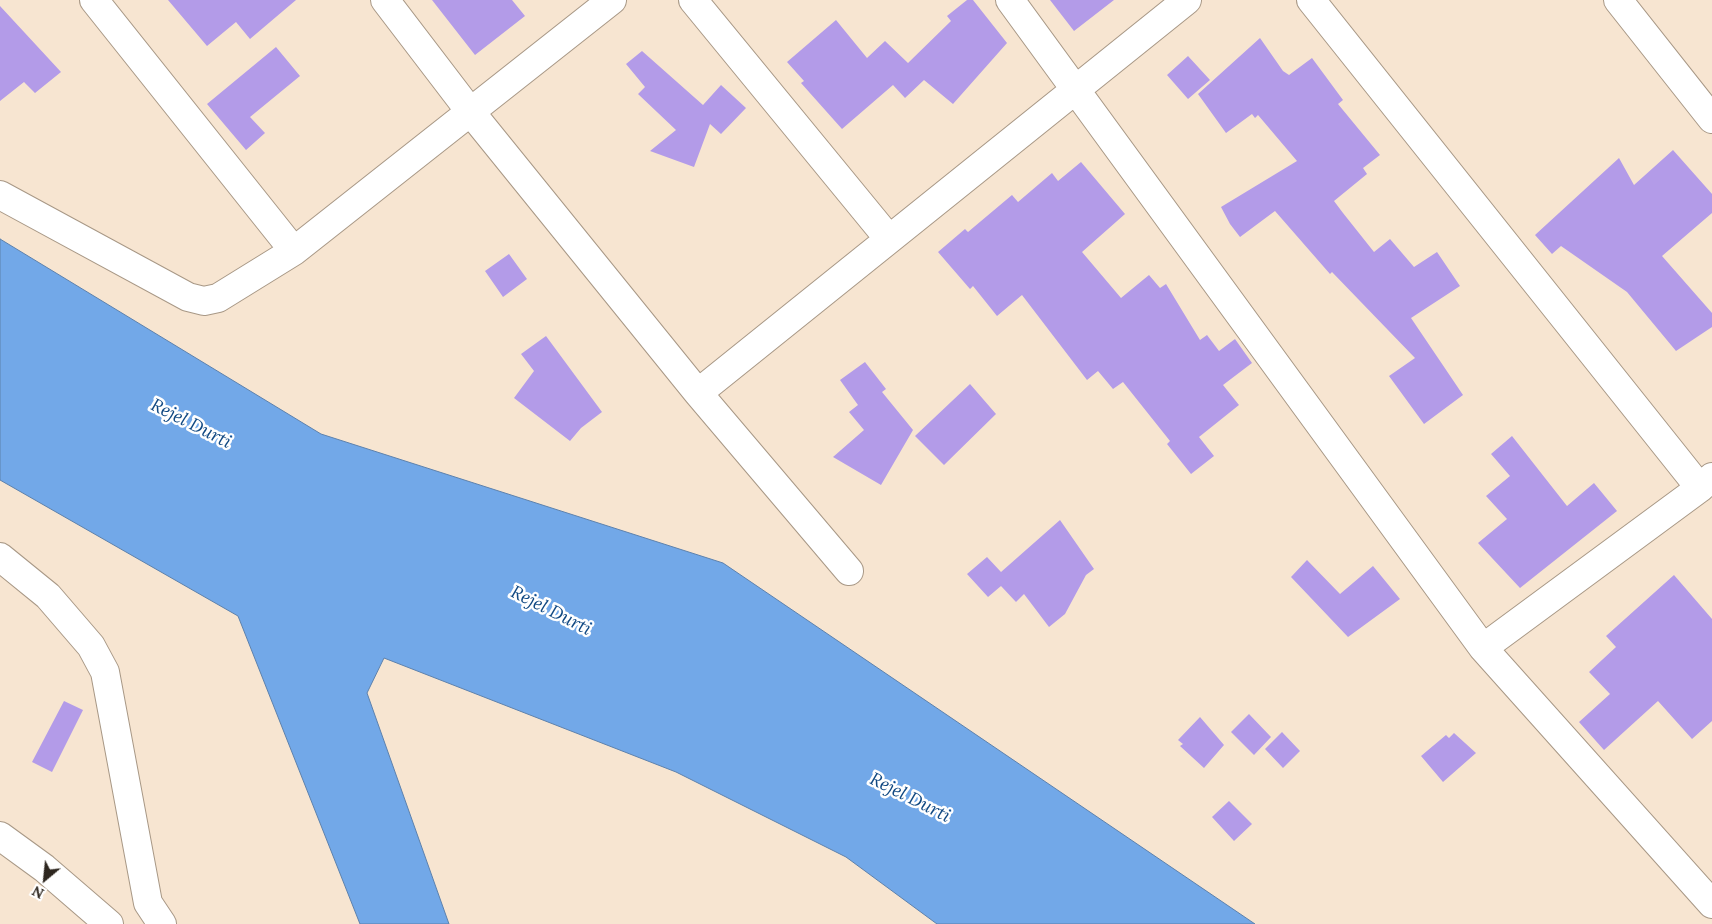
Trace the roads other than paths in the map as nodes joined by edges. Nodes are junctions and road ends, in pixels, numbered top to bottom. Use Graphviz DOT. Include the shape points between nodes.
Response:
graph roads {
  1 [pos="94,0"];
  2 [pos="385,0"];
  3 [pos="612,0"];
  4 [pos="693,0"];
  5 [pos="1010,0"];
  6 [pos="1187,0"];
  7 [pos="1312,0"];
  8 [pos="1618,0"];
  9 [pos="1077,88"];
  10 [pos="469,110"];
  11 [pos="1712,119"];
  12 [pos="0,195"];
  13 [pos="889,239"];
  14 [pos="294,251"];
  15 [pos="698,393"];
  16 [pos="1706,482"];
  17 [pos="0,558"];
  18 [pos="849,571"];
  19 [pos="1483,648"];
  20 [pos="0,836"];
  21 [pos="1712,904"];
  22 [pos="109,924"];
  23 [pos="162,924"];
  1 -- 14 [label="street"];
  2 -- 10 [label="street"];
  3 -- 10 [label="street"];
  4 -- 13 [label="street"];
  5 -- 9 [label="street"];
  6 -- 9 [label="street"];
  7 -- 16 [label="street"];
  8 -- 11 [label="street"];
  9 -- 13 [label="street"];
  9 -- 19 [label="street"];
  10 -- 14 [label="street"];
  10 -- 15 [label="street"];
  12 -- 14 [label="street" via="188,297 204,301 218,298"];
  13 -- 15 [label="street"];
  15 -- 18 [label="street"];
  16 -- 19 [label="street"];
  17 -- 23 [label="street" via="48,596 91,646 105,672 148,903"];
  19 -- 21 [label="street"];
  20 -- 22 [label="street" via="44,868"];
}
